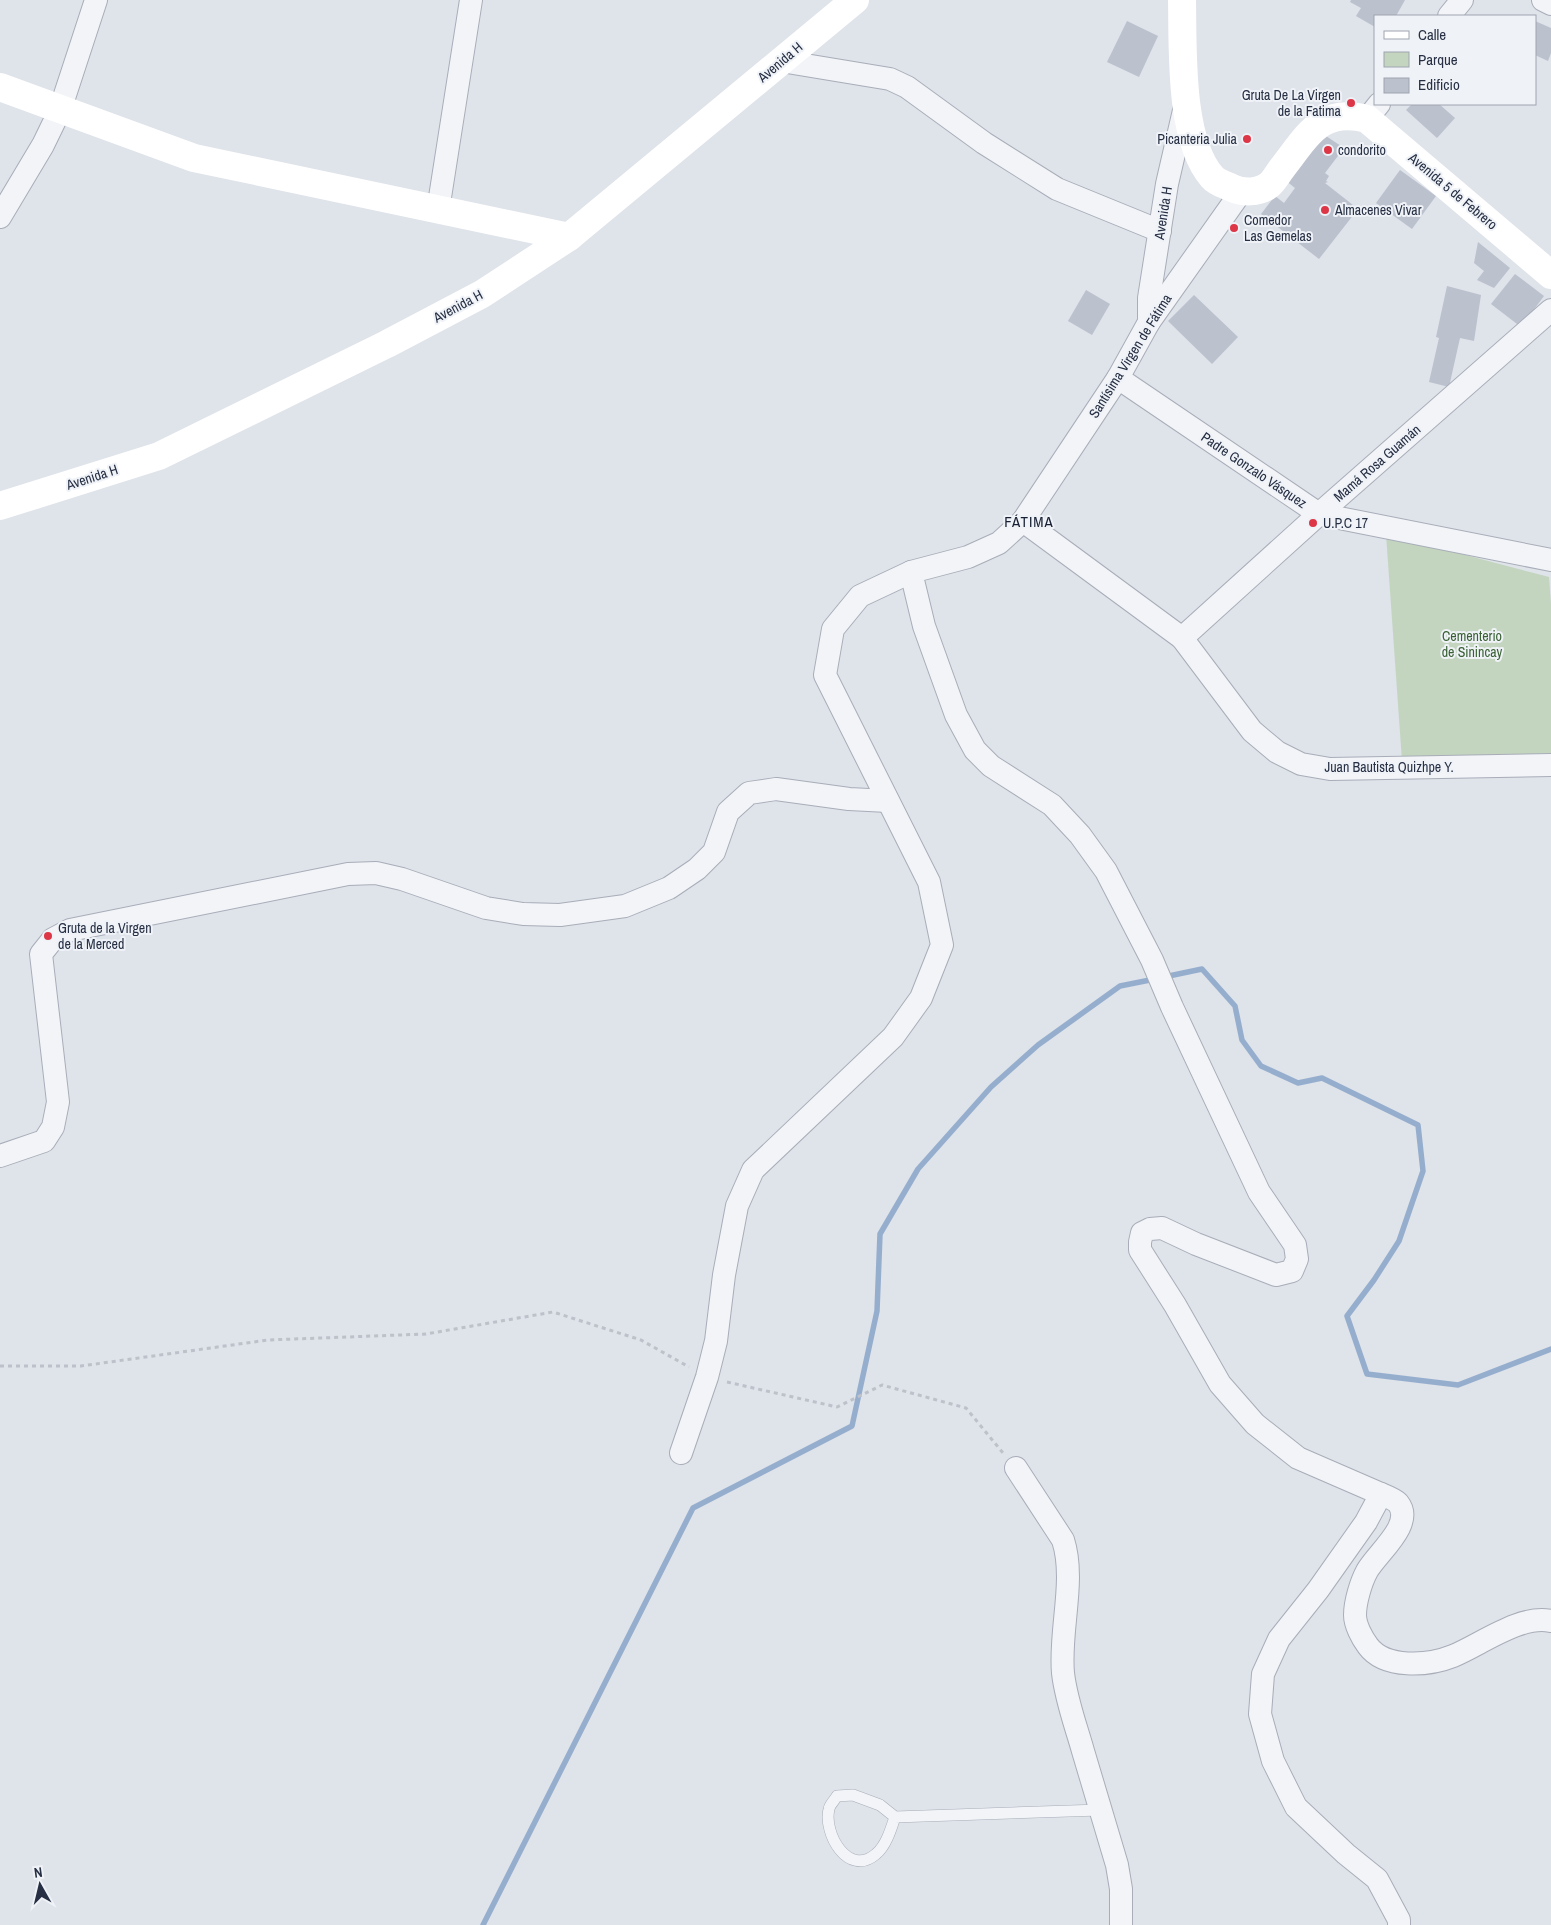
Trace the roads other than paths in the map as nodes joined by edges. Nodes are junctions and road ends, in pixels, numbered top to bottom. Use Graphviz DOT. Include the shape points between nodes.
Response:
graph roads {
  1 [pos="96,0"];
  2 [pos="471,0"];
  3 [pos="855,0"];
  4 [pos="1182,0"];
  5 [pos="1462,0"];
  6 [pos="1544,0"];
  7 [pos="1551,4"];
  8 [pos="1450,15"];
  9 [pos="781,61"];
  10 [pos="0,87"];
  11 [pos="1186,105"];
  12 [pos="60,110"];
  13 [pos="1373,111"];
  14 [pos="1241,192"];
  15 [pos="438,210"];
  16 [pos="0,217"];
  17 [pos="1160,231"];
  18 [pos="569,237"];
  19 [pos="1551,275"];
  20 [pos="1551,310"];
  21 [pos="1149,322"];
  22 [pos="1118,378"];
  23 [pos="0,506"];
  24 [pos="1319,514"];
  25 [pos="1023,521"];
  26 [pos="1551,560"];
  27 [pos="911,572"];
  28 [pos="1182,638"];
  29 [pos="1551,766"];
  30 [pos="888,801"];
  31 [pos="0,1156"];
  32 [pos="681,1453"];
  33 [pos="1016,1468"];
  34 [pos="1381,1494"];
  35 [pos="1551,1621"];
  36 [pos="1100,1810"];
  37 [pos="895,1817"];
  38 [pos="1121,1925"];
  39 [pos="1399,1925"];
  1 -- 12 [label="street"];
  2 -- 15 [label="street"];
  3 -- 9 [label="street, Avenida H"];
  4 -- 11 [label="street"];
  5 -- 8 [label="street"];
  6 -- 7 [label="street"];
  9 -- 17 [label="street" via="890,79 907,86 984,143 1057,188"];
  9 -- 18 [label="street, Avenida H"];
  10 -- 12 [label="street"];
  11 -- 14 [label="street" via="1200,159 1214,179"];
  11 -- 17 [label="street, Avenida H" via="1167,184"];
  12 -- 15 [label="street" via="194,158"];
  12 -- 16 [label="street"];
  13 -- 14 [label="street, Avenida 5 de Febrero" via="1335,116 1321,123 1305,138 1268,186"];
  13 -- 19 [label="street, Avenida 5 de Febrero"];
  14 -- 21 [label="street, Santísima Virgen de Fátima"];
  15 -- 18 [label="street"];
  17 -- 21 [label="street, Avenida H" via="1149,298"];
  18 -- 23 [label="street, Avenida H" via="482,294 160,456"];
  20 -- 24 [label="street, Mamá Rosa Guamán"];
  21 -- 22 [label="street, Santísima Virgen de Fátima"];
  22 -- 24 [label="street, Padre Gonzalo Vásquez"];
  22 -- 25 [label="street, Santísima Virgen de Fátima"];
  24 -- 26 [label="street, Padre Gonzalo Vásquez"];
  24 -- 28 [label="street, Mamá Rosa Guamán"];
  25 -- 27 [label="street, Santísima Virgen de Fátima" via="999,543 976,554"];
  25 -- 28 [label="street, Juan Bautista Quizhpe Y."];
  27 -- 30 [label="street, Santísima Virgen de Fátima" via="860,596 833,629 824,674"];
  27 -- 34 [label="street" via="924,626 953,706 975,750 991,766 1052,805 1080,835 1106,871 1152,960 1259,1192 1295,1245 1297,1259 1292,1271 1276,1275 1162,1228 1142,1233 1140,1250 1220,1384 1255,1424 1298,1458"];
  28 -- 29 [label="street, Juan Bautista Quizhpe Y." via="1252,732 1278,752 1301,764 1330,769"];
  30 -- 31 [label="street" via="776,789 748,793 728,812 714,852 697,869 669,888 625,906 560,915 523,914 486,908 376,873 348,874 70,930 53,940 41,954 58,1102 53,1127 44,1141"];
  30 -- 32 [label="street, Santísima Virgen de Fátima" via="929,882 942,945 921,998 893,1037 753,1170 737,1206 716,1341"];
  33 -- 36 [label="street" via="1063,1540 1067,1553 1062,1645 1064,1674"];
  34 -- 35 [label="street" via="1398,1503 1403,1516 1401,1527 1367,1571 1360,1590 1355,1615 1362,1638 1372,1652 1387,1661 1401,1664 1426,1662 1452,1656 1537,1619"];
  34 -- 39 [label="street" via="1366,1522 1279,1639 1262,1674 1260,1714 1273,1761 1296,1807 1377,1879"];
  36 -- 37 [label="lane"];
  36 -- 38 [label="street" via="1117,1865"];
  37 -- 37 [label="lane" via="880,1805 853,1794 837,1796 830,1807 828,1822 834,1842 845,1855 853,1860 863,1860 876,1854"];
}
